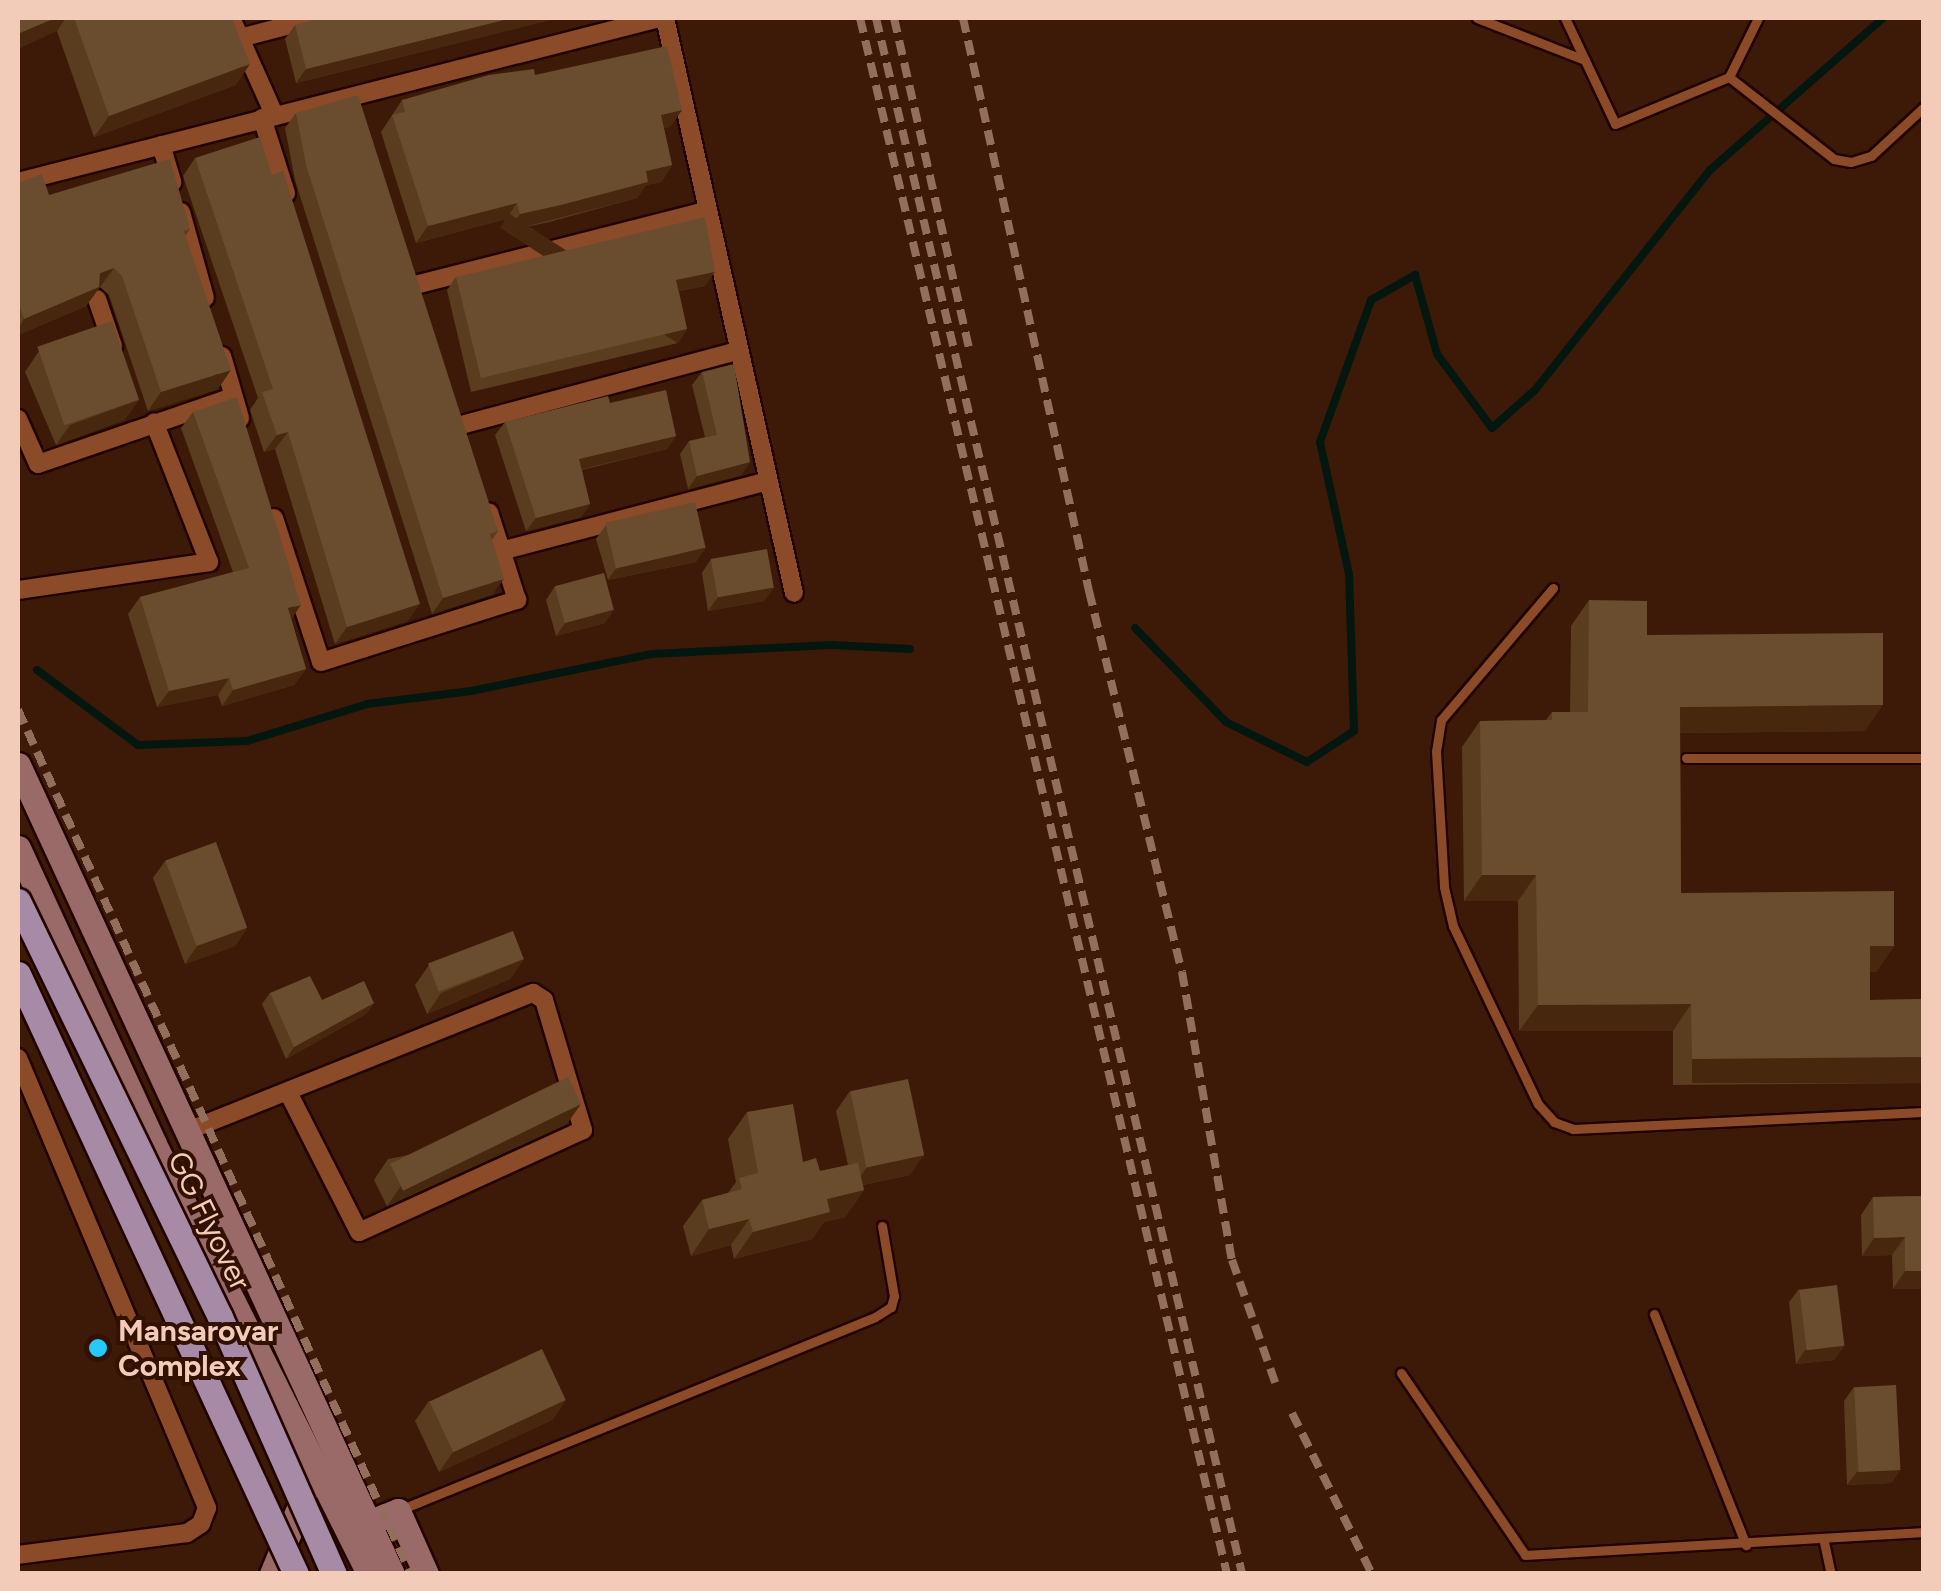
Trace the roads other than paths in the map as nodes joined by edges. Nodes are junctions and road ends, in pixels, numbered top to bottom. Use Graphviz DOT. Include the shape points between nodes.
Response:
graph roads {
  1 [pos="231,18"];
  2 [pos="316,18"];
  3 [pos="662,18"];
  4 [pos="1477,18"];
  5 [pos="1565,18"];
  6 [pos="1758,18"];
  7 [pos="240,38"];
  8 [pos="1585,60"];
  9 [pos="1730,77"];
  10 [pos="1924,107"];
  11 [pos="268,116"];
  12 [pos="161,144"];
  13 [pos="18,182"];
  14 [pos="705,211"];
  15 [pos="292,212"];
  16 [pos="416,285"];
  17 [pos="97,300"];
  18 [pos="737,350"];
  19 [pos="122,372"];
  20 [pos="234,397"];
  21 [pos="18,420"];
  22 [pos="143,420"];
  23 [pos="461,425"];
  24 [pos="246,435"];
  25 [pos="768,480"];
  26 [pos="265,492"];
  27 [pos="484,497"];
  28 [pos="501,551"];
  29 [pos="1552,588"];
  30 [pos="18,590"];
  31 [pos="794,593"];
  32 [pos="418,610"];
  33 [pos="424,630"];
  34 [pos="1686,758"];
  35 [pos="1924,758"];
  36 [pos="18,765"];
  37 [pos="18,848"];
  38 [pos="18,902"];
  39 [pos="18,974"];
  40 [pos="18,1058"];
  41 [pos="288,1092"];
  42 [pos="1924,1112"];
  43 [pos="185,1132"];
  44 [pos="882,1226"];
  45 [pos="1654,1314"];
  46 [pos="1401,1373"];
  47 [pos="313,1460"];
  48 [pos="398,1511"];
  49 [pos="368,1524"];
  50 [pos="1924,1532"];
  51 [pos="1824,1542"];
  52 [pos="1746,1545"];
  53 [pos="18,1555"];
  54 [pos="272,1574"];
  55 [pos="296,1574"];
  56 [pos="334,1574"];
  57 [pos="369,1574"];
  58 [pos="392,1574"];
  59 [pos="426,1574"];
  60 [pos="1831,1574"];
  1 -- 7 [label="street"];
  2 -- 7 [label="street"];
  3 -- 11 [label="street" via="358,101"];
  3 -- 14 [label="street"];
  4 -- 8 [label="lane"];
  5 -- 8 [label="lane"];
  6 -- 9 [label="lane"];
  7 -- 11 [label="street"];
  8 -- 9 [label="lane" via="1615,124"];
  9 -- 10 [label="lane" via="1834,159 1851,162 1871,156"];
  11 -- 12 [label="street"];
  11 -- 15 [label="street"];
  12 -- 13 [label="street"];
  12 -- 20 [label="street"];
  14 -- 16 [label="street"];
  14 -- 18 [label="street"];
  17 -- 19 [label="street"];
  18 -- 23 [label="street"];
  18 -- 25 [label="street"];
  20 -- 22 [label="street"];
  20 -- 24 [label="street"];
  21 -- 22 [label="street" via="38,464"];
  22 -- 30 [label="street" via="208,562"];
  25 -- 28 [label="street"];
  25 -- 31 [label="street"];
  26 -- 33 [label="street" via="321,662"];
  27 -- 28 [label="street"];
  28 -- 33 [label="street" via="517,600"];
  29 -- 42 [label="lane" via="1441,720 1436,751 1452,926 1538,1104 1554,1122 1574,1129"];
  32 -- 33 [label="street"];
  34 -- 35 [label="lane"];
  36 -- 43 [label="main road"];
  37 -- 47 [label="main road" via="154,1144"];
  38 -- 56 [label="main road, GG Flyover, bridge" via="220,1317"];
  39 -- 55 [label="main road, bridge"];
  40 -- 53 [label="street" via="207,1508 187,1534"];
  41 -- 41 [label="street" via="534,992 544,1000 583,1130 359,1232"];
  41 -- 43 [label="street"];
  43 -- 49 [label="main road"];
  44 -- 48 [label="lane" via="894,1296 891,1307 875,1317"];
  45 -- 52 [label="lane"];
  46 -- 52 [label="lane" via="1525,1555"];
  47 -- 54 [label="main road"];
  47 -- 57 [label="main road"];
  48 -- 49 [label="main road"];
  48 -- 59 [label="main road"];
  49 -- 58 [label="main road"];
  50 -- 51 [label="lane"];
  51 -- 52 [label="lane"];
  51 -- 60 [label="lane"];
}
